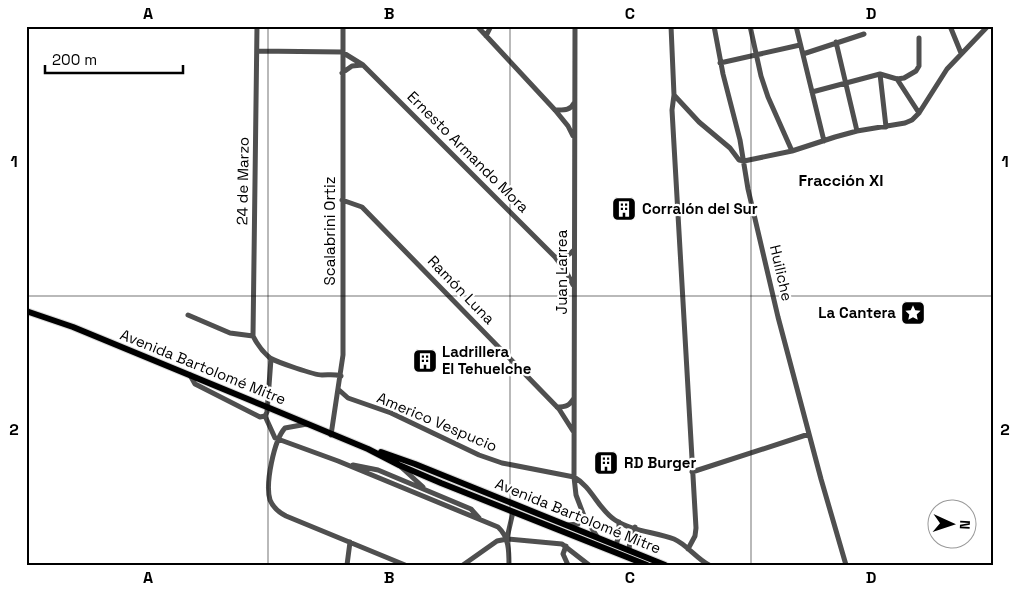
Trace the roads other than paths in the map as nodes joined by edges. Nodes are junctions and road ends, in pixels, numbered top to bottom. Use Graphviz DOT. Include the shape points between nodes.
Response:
graph roads {
  1 [pos="257,26"];
  2 [pos="343,26"];
  3 [pos="476,26"];
  4 [pos="491,26"];
  5 [pos="574,26"];
  6 [pos="671,26"];
  7 [pos="714,26"];
  8 [pos="750,26"];
  9 [pos="796,26"];
  10 [pos="950,26"];
  11 [pos="988,26"];
  12 [pos="864,34"];
  13 [pos="486,36"];
  14 [pos="919,38"];
  15 [pos="836,42"];
  16 [pos="800,45"];
  17 [pos="257,51"];
  18 [pos="342,52"];
  19 [pos="961,53"];
  20 [pos="803,54"];
  21 [pos="757,55"];
  22 [pos="720,63"];
  23 [pos="363,65"];
  24 [pos="342,73"];
  25 [pos="880,74"];
  26 [pos="897,79"];
  27 [pos="846,84"];
  28 [pos="673,92"];
  29 [pos="812,92"];
  30 [pos="574,102"];
  31 [pos="555,110"];
  32 [pos="919,113"];
  33 [pos="886,127"];
  34 [pos="857,131"];
  35 [pos="574,138"];
  36 [pos="824,141"];
  37 [pos="792,151"];
  38 [pos="744,161"];
  39 [pos="342,200"];
  40 [pos="574,250"];
  41 [pos="555,257"];
  42 [pos="574,291"];
  43 [pos="26,311"];
  44 [pos="188,315"];
  45 [pos="253,336"];
  46 [pos="271,358"];
  47 [pos="190,375"];
  48 [pos="341,376"];
  49 [pos="339,390"];
  50 [pos="574,398"];
  51 [pos="267,407"];
  52 [pos="556,407"];
  53 [pos="265,416"];
  54 [pos="308,424"];
  55 [pos="574,433"];
  56 [pos="809,434"];
  57 [pos="331,435"];
  58 [pos="278,440"];
  59 [pos="368,449"];
  60 [pos="345,464"];
  61 [pos="398,464"];
  62 [pos="692,472"];
  63 [pos="574,477"];
  64 [pos="428,491"];
  65 [pos="513,512"];
  66 [pos="584,516"];
  67 [pos="480,520"];
  68 [pos="619,522"];
  69 [pos="564,525"];
  70 [pos="635,527"];
  71 [pos="598,538"];
  72 [pos="507,539"];
  73 [pos="350,542"];
  74 [pos="616,545"];
  75 [pos="566,546"];
  76 [pos="629,550"];
  77 [pos="688,550"];
  78 [pos="347,565"];
  79 [pos="405,565"];
  80 [pos="463,565"];
  81 [pos="509,565"];
  82 [pos="568,565"];
  83 [pos="589,565"];
  84 [pos="647,565"];
  85 [pos="665,565"];
  86 [pos="709,565"];
  87 [pos="846,565"];
  1 -- 17 [label="street, 24 de Marzo"];
  2 -- 18 [label="street, Scalabrini Ortiz"];
  3 -- 13 [label="street"];
  4 -- 13 [label="street"];
  5 -- 30 [label="street, Juan Larrea"];
  6 -- 28 [label="street"];
  7 -- 22 [label="street, Huiliche"];
  8 -- 21 [label="street"];
  9 -- 16 [label="street"];
  10 -- 19 [label="street"];
  11 -- 19 [label="street"];
  12 -- 15 [label="street"];
  13 -- 31 [label="street"];
  14 -- 26 [label="street" via="920,59 916,71"];
  15 -- 20 [label="street"];
  15 -- 27 [label="street"];
  16 -- 20 [label="street"];
  16 -- 21 [label="street"];
  17 -- 18 [label="street"];
  17 -- 45 [label="street, 24 de Marzo"];
  18 -- 23 [label="street, Ernesto Armando Mora"];
  18 -- 24 [label="street, Scalabrini Ortiz"];
  19 -- 32 [label="street" via="942,74"];
  20 -- 29 [label="street"];
  21 -- 22 [label="street"];
  21 -- 37 [label="street" via="768,96"];
  22 -- 38 [label="street, Huiliche"];
  23 -- 24 [label="street" via="352,66"];
  23 -- 41 [label="street, Ernesto Armando Mora"];
  24 -- 39 [label="street, Scalabrini Ortiz"];
  25 -- 26 [label="street"];
  25 -- 27 [label="street"];
  25 -- 33 [label="street"];
  26 -- 32 [label="street"];
  27 -- 29 [label="street"];
  27 -- 34 [label="street"];
  28 -- 38 [label="street" via="705,128"];
  28 -- 62 [label="street"];
  29 -- 36 [label="street"];
  30 -- 31 [label="street" via="572,108"];
  30 -- 35 [label="street, Juan Larrea"];
  31 -- 35 [label="street"];
  32 -- 33 [label="street" via="905,123"];
  33 -- 34 [label="street"];
  34 -- 36 [label="street"];
  35 -- 40 [label="street, Juan Larrea"];
  36 -- 37 [label="street"];
  37 -- 38 [label="street"];
  38 -- 56 [label="street, Huiliche" via="773,297"];
  39 -- 48 [label="street, Scalabrini Ortiz"];
  39 -- 52 [label="street, Ramón Luna" via="362,207"];
  40 -- 41 [label="street" via="569,255"];
  40 -- 42 [label="street, Juan Larrea"];
  41 -- 42 [label="street, Ernesto Armando Mora" via="572,281"];
  42 -- 50 [label="street, Juan Larrea"];
  43 -- 47 [label="main road, Avenida Bartolomé Mitre"];
  44 -- 45 [label="street" via="230,333"];
  45 -- 46 [label="street"];
  46 -- 48 [label="street" via="312,373"];
  46 -- 51 [label="street"];
  47 -- 51 [label="main road, Avenida Bartolomé Mitre"];
  47 -- 53 [label="street" via="195,384 256,416"];
  48 -- 49 [label="street, Scalabrini Ortiz"];
  49 -- 57 [label="street, Scalabrini Ortiz"];
  49 -- 63 [label="street, Americo Vespucio" via="348,398 391,413 479,456"];
  50 -- 52 [label="street" via="570,405"];
  50 -- 55 [label="street, Juan Larrea"];
  51 -- 53 [label="street"];
  51 -- 54 [label="main road, Avenida Bartolomé Mitre"];
  52 -- 55 [label="street, Ramón Luna"];
  53 -- 58 [label="street" via="272,435"];
  54 -- 57 [label="main road, Avenida Bartolomé Mitre"];
  54 -- 58 [label="street" via="285,428"];
  55 -- 63 [label="street, Juan Larrea"];
  56 -- 62 [label="street"];
  56 -- 87 [label="street, Huiliche"];
  57 -- 59 [label="main road, Avenida Bartolomé Mitre"];
  58 -- 60 [label="street"];
  58 -- 73 [label="street" via="270,479 272,503 286,516"];
  59 -- 61 [label="main road, Avenida Bartolomé Mitre"];
  59 -- 69 [label="main road, Avenida Bartolomé Mitre" via="415,464"];
  60 -- 64 [label="street" via="378,470"];
  60 -- 67 [label="street"];
  61 -- 64 [label="street"];
  61 -- 65 [label="main road, Avenida Bartolomé Mitre"];
  62 -- 77 [label="street" via="696,528"];
  63 -- 66 [label="street, Juan Larrea" via="576,495"];
  63 -- 68 [label="street" via="608,515"];
  64 -- 67 [label="street" via="471,509"];
  65 -- 72 [label="street"];
  65 -- 84 [label="main road, Avenida Bartolomé Mitre"];
  66 -- 69 [label="street" via="578,524"];
  66 -- 71 [label="street, Juan Larrea"];
  67 -- 72 [label="street" via="498,527"];
  68 -- 70 [label="street"];
  68 -- 74 [label="street"];
  69 -- 71 [label="main road, Avenida Bartolomé Mitre"];
  70 -- 76 [label="street"];
  70 -- 77 [label="street" via="674,540"];
  71 -- 74 [label="main road, Avenida Bartolomé Mitre"];
  72 -- 75 [label="street"];
  72 -- 80 [label="street" via="498,541"];
  72 -- 81 [label="street"];
  73 -- 78 [label="street"];
  73 -- 79 [label="street"];
  74 -- 76 [label="main road, Avenida Bartolomé Mitre"];
  75 -- 82 [label="street" via="563,554"];
  75 -- 83 [label="street"];
  76 -- 85 [label="main road, Avenida Bartolomé Mitre"];
  77 -- 86 [label="street"];
}
